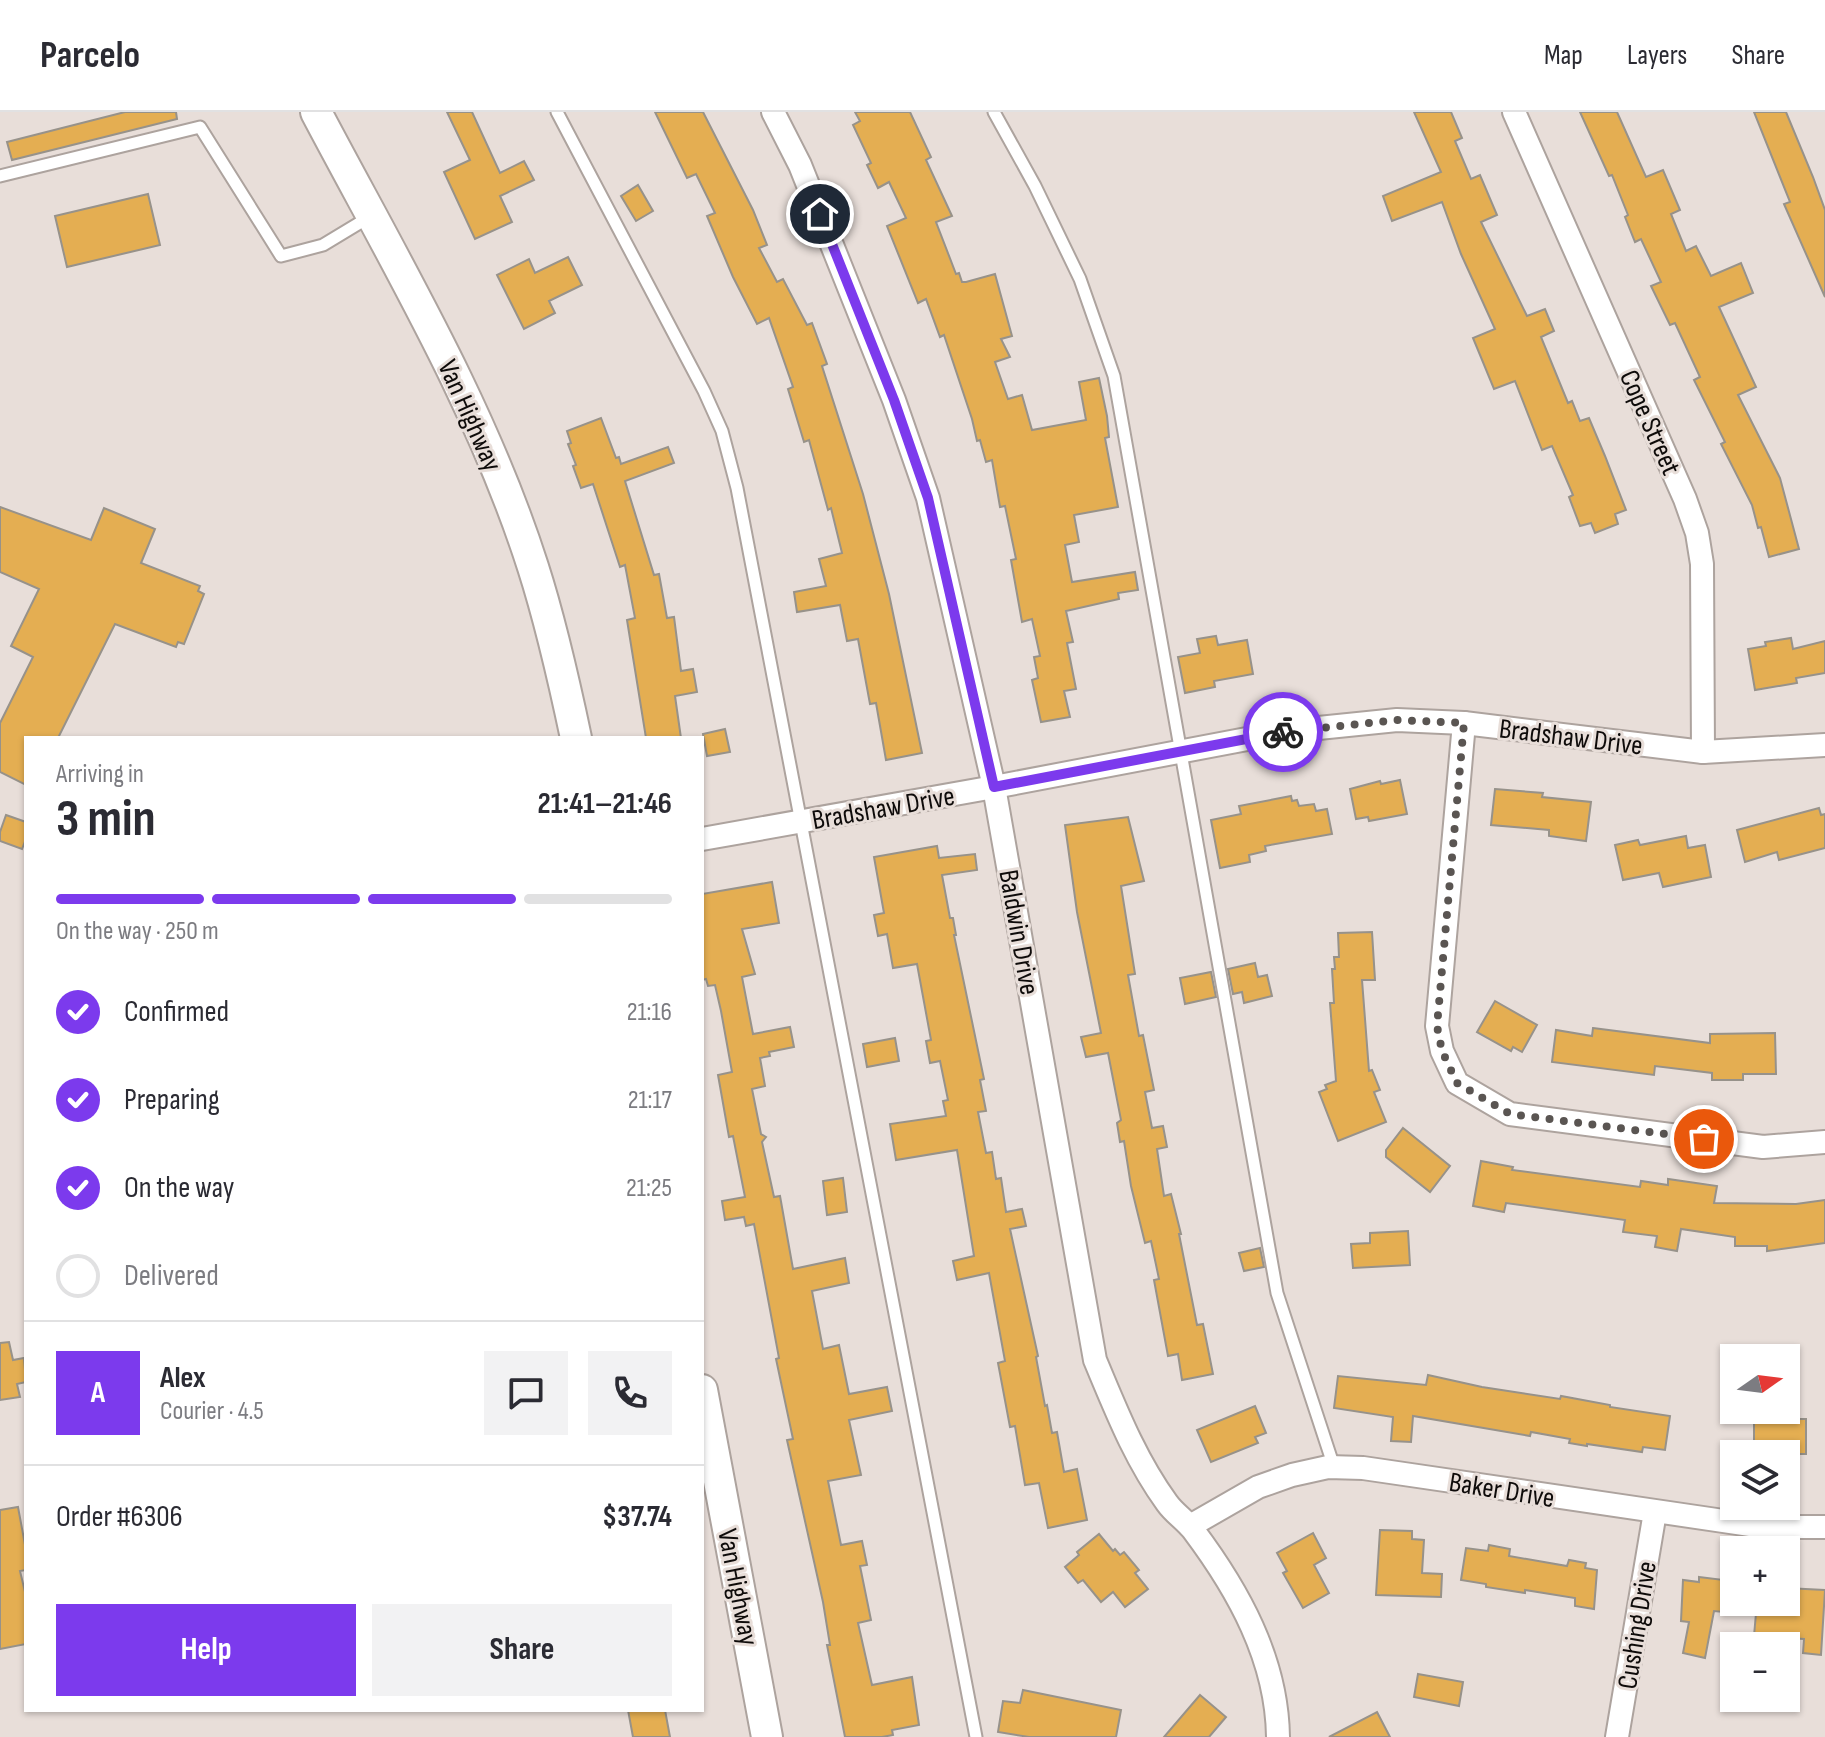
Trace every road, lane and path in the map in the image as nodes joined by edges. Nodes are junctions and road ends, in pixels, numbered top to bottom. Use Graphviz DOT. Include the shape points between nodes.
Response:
graph roads {
  1 [pos="316,112"];
  2 [pos="557,112"];
  3 [pos="773,112"];
  4 [pos="994,112"];
  5 [pos="1514,112"];
  6 [pos="0,176"];
  7 [pos="371,216"];
  8 [pos="1464,723"];
  9 [pos="575,736"];
  10 [pos="1825,745"];
  11 [pos="1182,751"];
  12 [pos="1703,752"];
  13 [pos="994,787"];
  14 [pos="800,822"];
  15 [pos="704,839"];
  16 [pos="1825,1142"];
  17 [pos="704,1401"];
  18 [pos="1334,1467"];
  19 [pos="1655,1512"];
  20 [pos="1190,1526"];
  21 [pos="1825,1527"];
  22 [pos="767,1737"];
  23 [pos="976,1737"];
  24 [pos="1278,1737"];
  25 [pos="1617,1737"];
  1 -- 7 [label="main road, Van Highway"];
  2 -- 14 [label="lane" via="722,431"];
  3 -- 13 [label="street, Baldwin Drive" via="806,179 928,498"];
  4 -- 11 [label="lane" via="1080,279 1114,376"];
  5 -- 12 [label="street, Cope Street" via="1697,533 1702,564"];
  6 -- 7 [label="lane" via="200,127 281,256 323,245"];
  7 -- 9 [label="main road, Van Highway" via="452,370 499,475 533,567"];
  8 -- 11 [label="street, Bradshaw Drive" via="1382,722 1289,731"];
  8 -- 12 [label="street, Bradshaw Drive"];
  8 -- 16 [label="street" via="1437,1026 1457,1083 1510,1114 1763,1147"];
  10 -- 12 [label="street, Bradshaw Drive"];
  11 -- 13 [label="street, Bradshaw Drive"];
  11 -- 18 [label="lane" via="1277,1293"];
  13 -- 14 [label="street, Bradshaw Drive"];
  13 -- 20 [label="street, Baldwin Drive" via="1095,1360 1127,1438 1169,1506"];
  14 -- 15 [label="street, Bradshaw Drive"];
  14 -- 23 [label="lane"];
  17 -- 22 [label="main road, Van Highway"];
  18 -- 19 [label="street, Baker Drive"];
  18 -- 20 [label="street, Baker Drive" via="1258,1487"];
  19 -- 21 [label="street, Baker Drive" via="1764,1527"];
  19 -- 25 [label="street, Cushing Drive"];
  20 -- 24 [label="street, Baldwin Drive" via="1234,1588 1259,1644 1275,1697"];
}
